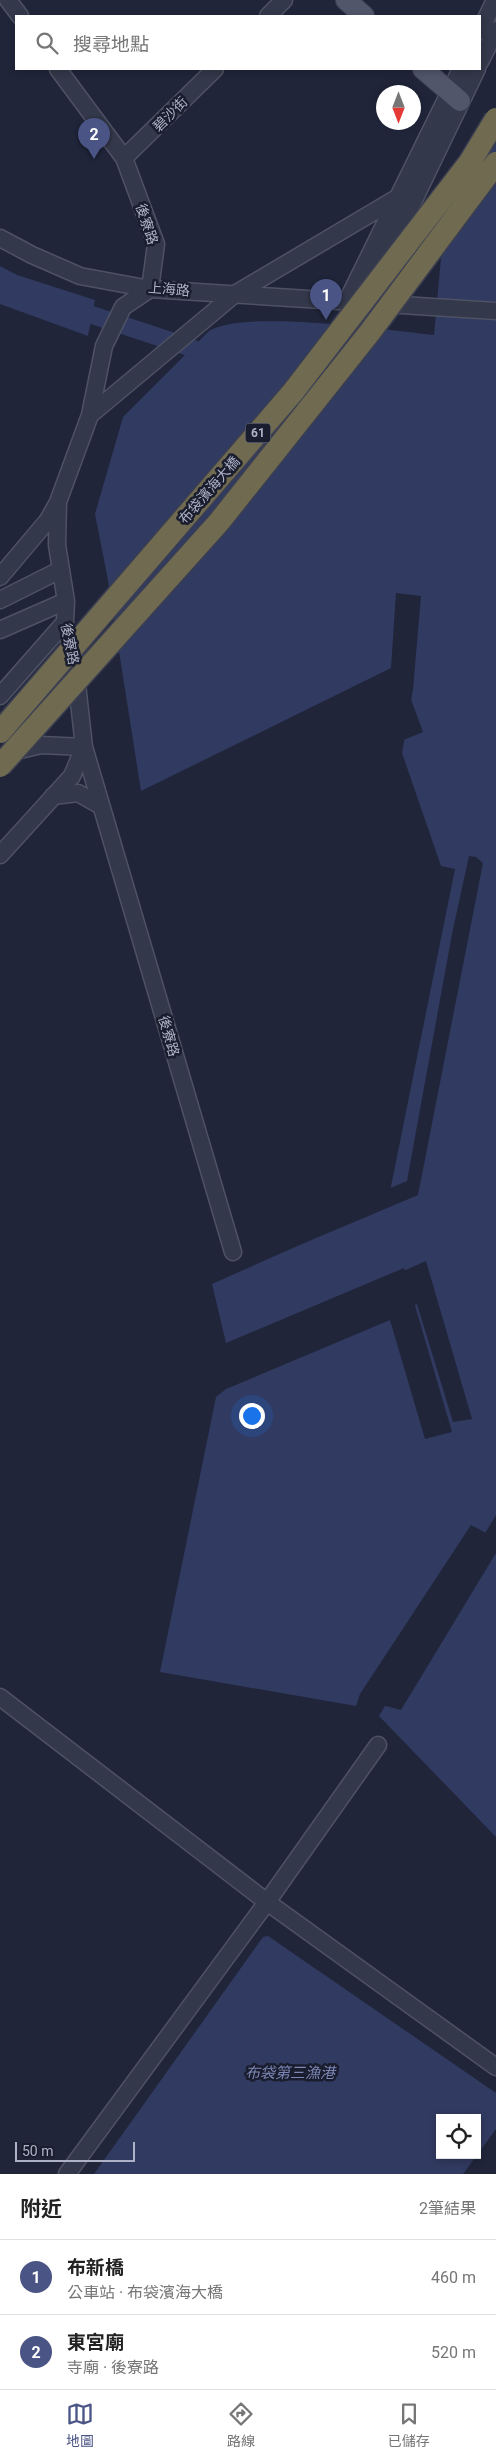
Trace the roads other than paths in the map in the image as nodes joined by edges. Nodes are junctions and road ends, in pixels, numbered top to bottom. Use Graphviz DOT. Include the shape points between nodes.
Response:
graph roads {
  1 [pos="8,0"];
  2 [pos="284,0"];
  3 [pos="346,0"];
  4 [pos="496,0"];
  5 [pos="19,15"];
  6 [pos="269,15"];
  7 [pos="363,15"];
  8 [pos="481,29"];
  9 [pos="496,30"];
  10 [pos="481,60"];
  11 [pos="59,70"];
  12 [pos="214,70"];
  13 [pos="425,70"];
  14 [pos="461,70"];
  15 [pos="476,70"];
  16 [pos="455,96"];
  17 [pos="496,119"];
  18 [pos="124,158"];
  19 [pos="496,163"];
  20 [pos="397,198"];
  21 [pos="0,238"];
  22 [pos="150,289"];
  23 [pos="235,294"];
  24 [pos="347,301"];
  25 [pos="496,311"];
  26 [pos="90,415"];
  27 [pos="58,502"];
  28 [pos="60,570"];
  29 [pos="0,577"];
  30 [pos="0,600"];
  31 [pos="66,601"];
  32 [pos="65,622"];
  33 [pos="0,630"];
  34 [pos="0,696"];
  35 [pos="0,732"];
  36 [pos="84,747"];
  37 [pos="0,754"];
  38 [pos="0,766"];
  39 [pos="53,796"];
  40 [pos="101,806"];
  41 [pos="0,855"];
  42 [pos="233,1252"];
  43 [pos="0,1697"];
  44 [pos="378,1745"];
  45 [pos="267,1902"];
  46 [pos="496,2067"];
  47 [pos="67,2174"];
  1 -- 5 [label="street"];
  2 -- 6 [label="street"];
  3 -- 7 [label="main road"];
  4 -- 8 [label="street"];
  9 -- 10 [label="street"];
  11 -- 18 [label="street, 後寮路"];
  12 -- 18 [label="street, 碧沙街"];
  13 -- 16 [label="main road"];
  14 -- 16 [label="street"];
  15 -- 16 [label="street"];
  16 -- 20 [label="street"];
  16 -- 24 [label="street" via="413,202 365,285"];
  17 -- 35 [label="highway, 布袋濱海大橋 / 61, bridge" via="470,162 293,392"];
  18 -- 22 [label="street, 後寮路" via="156,244"];
  19 -- 38 [label="highway, 布袋濱海大橋 / 61, bridge" via="370,332 218,522"];
  20 -- 23 [label="street"];
  20 -- 24 [label="street"];
  21 -- 22 [label="street, 上海路" via="80,276"];
  22 -- 23 [label="street, 上海路"];
  22 -- 26 [label="street, 後寮路" via="123,307 119,314 104,346"];
  23 -- 24 [label="street, 上海路"];
  23 -- 26 [label="street"];
  24 -- 25 [label="street, 上海路"];
  26 -- 27 [label="street, 後寮路"];
  27 -- 28 [label="street, 後寮路"];
  27 -- 29 [label="street" via="48,520"];
  28 -- 30 [label="street"];
  28 -- 31 [label="street, 後寮路"];
  31 -- 32 [label="street, 後寮路"];
  31 -- 33 [label="street"];
  32 -- 34 [label="street"];
  32 -- 36 [label="street, 後寮路" via="75,666"];
  36 -- 37 [label="street" via="41,745"];
  36 -- 39 [label="street" via="72,776"];
  36 -- 40 [label="street, 後寮路"];
  39 -- 40 [label="street" via="78,793"];
  39 -- 41 [label="street"];
  40 -- 42 [label="street, 後寮路"];
  43 -- 45 [label="street"];
  44 -- 45 [label="street"];
  45 -- 46 [label="street"];
  45 -- 47 [label="street"];
}
